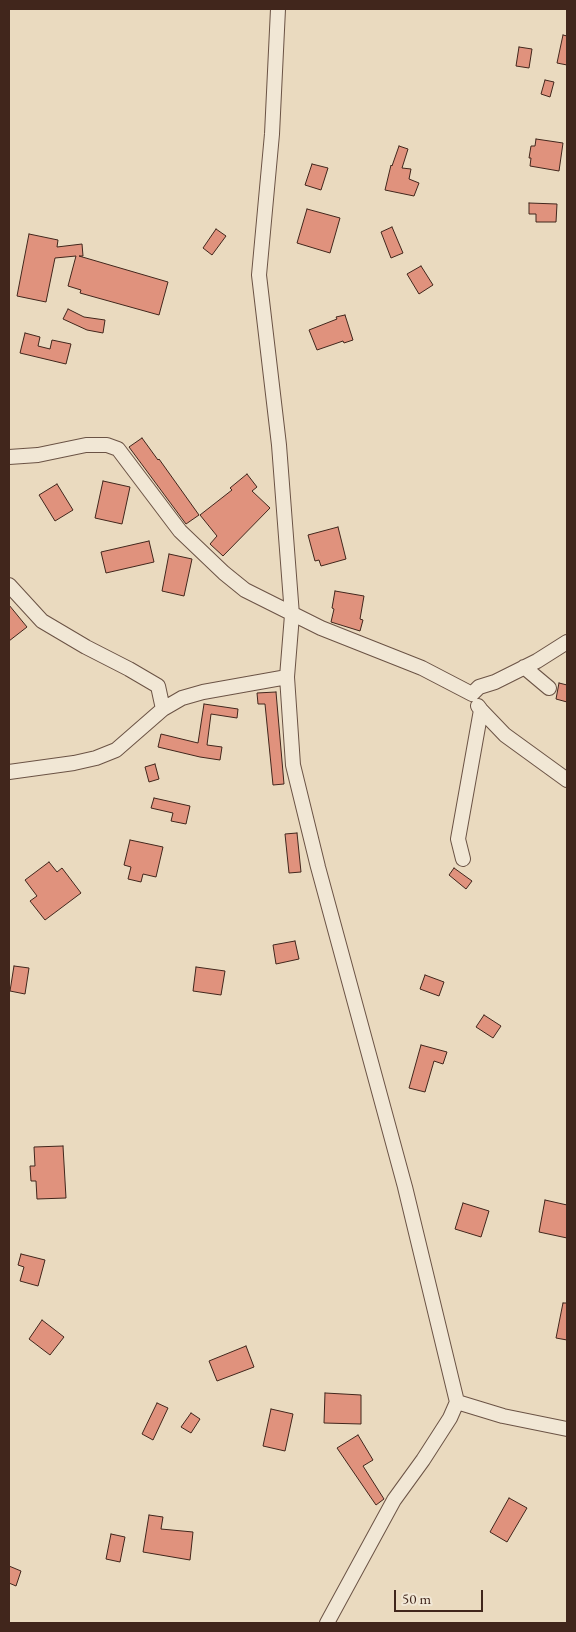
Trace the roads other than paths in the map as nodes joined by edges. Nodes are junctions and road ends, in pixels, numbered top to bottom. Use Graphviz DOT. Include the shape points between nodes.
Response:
graph roads {
  1 [pos="278,9"];
  2 [pos="9,457"];
  3 [pos="9,585"];
  4 [pos="292,615"];
  5 [pos="567,642"];
  6 [pos="524,667"];
  7 [pos="287,677"];
  8 [pos="549,688"];
  9 [pos="472,694"];
  10 [pos="163,709"];
  11 [pos="481,710"];
  12 [pos="9,772"];
  13 [pos="567,780"];
  14 [pos="463,859"];
  15 [pos="457,1402"];
  16 [pos="567,1428"];
  17 [pos="327,1623"];
  1 -- 4 [label="street" via="272,134 258,275 279,444"];
  2 -- 4 [label="street" via="86,445 107,445 118,449 180,531 245,590"];
  3 -- 10 [label="street" via="42,621 158,686"];
  4 -- 7 [label="street"];
  4 -- 9 [label="street" via="422,668"];
  5 -- 6 [label="street"];
  6 -- 8 [label="street"];
  6 -- 9 [label="street" via="479,687"];
  7 -- 10 [label="street" via="203,692 182,698"];
  7 -- 15 [label="street" via="293,765 405,1187"];
  9 -- 11 [label="street"];
  10 -- 12 [label="street" via="116,750 74,763"];
  11 -- 13 [label="street" via="505,735"];
  11 -- 14 [label="street" via="458,839"];
  15 -- 16 [label="street" via="503,1416"];
  15 -- 17 [label="street" via="423,1460 394,1500"];
}
